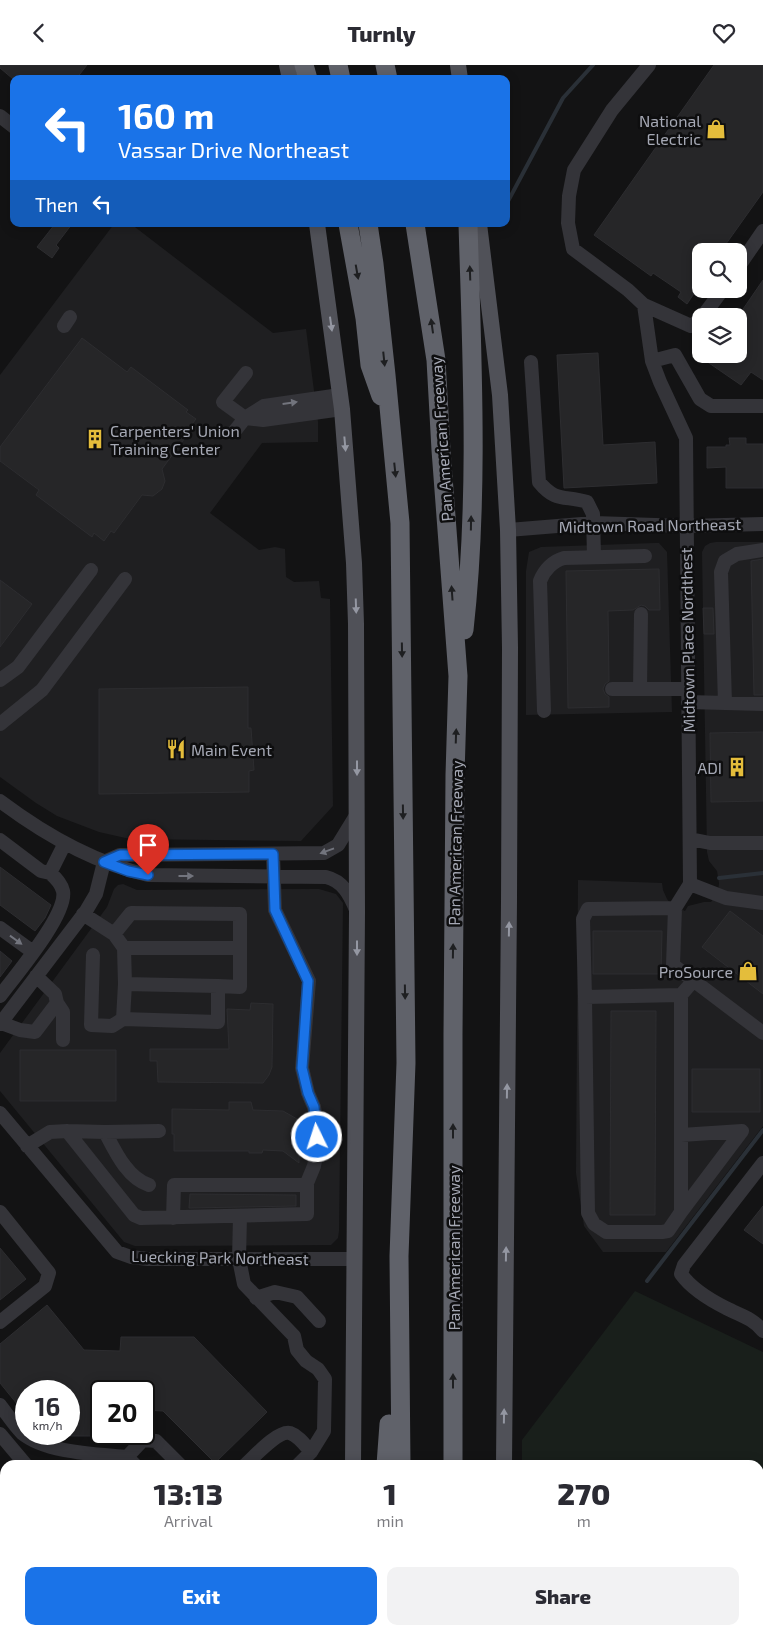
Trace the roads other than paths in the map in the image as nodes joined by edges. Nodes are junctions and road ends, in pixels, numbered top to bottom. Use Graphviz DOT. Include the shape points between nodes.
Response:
graph roads {
  1 [pos="649,65"];
  2 [pos="0,116"];
  3 [pos="10,124"];
  4 [pos="317,227"];
  5 [pos="349,227"];
  6 [pos="368,227"];
  7 [pos="416,227"];
  8 [pos="468,227"];
  9 [pos="479,227"];
  10 [pos="763,231"];
  11 [pos="747,254"];
  12 [pos="644,305"];
  13 [pos="692,325"];
  14 [pos="652,361"];
  15 [pos="531,362"];
  16 [pos="246,373"];
  17 [pos="341,402"];
  18 [pos="763,406"];
  19 [pos="245,418"];
  20 [pos="390,422"];
  21 [pos="234,432"];
  22 [pos="594,523"];
  23 [pos="763,524"];
  24 [pos="686,526"];
  25 [pos="508,530"];
  26 [pos="763,550"];
  27 [pos="594,557"];
  28 [pos="645,557"];
  29 [pos="91,570"];
  30 [pos="125,579"];
  31 [pos="641,615"];
  32 [pos="458,676"];
  33 [pos="0,680"];
  34 [pos="612,689"];
  35 [pos="640,689"];
  36 [pos="688,695"];
  37 [pos="726,703"];
  38 [pos="763,704"];
  39 [pos="544,711"];
  40 [pos="0,724"];
  41 [pos="0,801"];
  42 [pos="357,815"];
  43 [pos="690,839"];
  44 [pos="0,840"];
  45 [pos="65,843"];
  46 [pos="763,843"];
  47 [pos="273,854"];
  48 [pos="104,862"];
  49 [pos="50,873"];
  50 [pos="273,876"];
  51 [pos="690,884"];
  52 [pos="763,903"];
  53 [pos="675,908"];
  54 [pos="357,912"];
  55 [pos="83,914"];
  56 [pos="0,928"];
  57 [pos="114,935"];
  58 [pos="124,948"];
  59 [pos="240,948"];
  60 [pos="33,952"];
  61 [pos="93,955"];
  62 [pos="36,976"];
  63 [pos="694,980"];
  64 [pos="125,984"];
  65 [pos="218,986"];
  66 [pos="681,995"];
  67 [pos="0,996"];
  68 [pos="585,997"];
  69 [pos="57,1003"];
  70 [pos="123,1019"];
  71 [pos="0,1024"];
  72 [pos="763,1033"];
  73 [pos="63,1040"];
  74 [pos="3,1122"];
  75 [pos="67,1131"];
  76 [pos="159,1131"];
  77 [pos="105,1132"];
  78 [pos="681,1135"];
  79 [pos="27,1146"];
  80 [pos="763,1163"];
  81 [pos="149,1182"];
  82 [pos="307,1185"];
  83 [pos="0,1212"];
  84 [pos="681,1212"];
  85 [pos="240,1216"];
  86 [pos="173,1217"];
  87 [pos="399,1256"];
  88 [pos="239,1259"];
  89 [pos="355,1259"];
  90 [pos="256,1298"];
  91 [pos="319,1321"];
  92 [pos="0,1322"];
  93 [pos="761,1324"];
  94 [pos="0,1405"];
  95 [pos="0,1434"];
  96 [pos="311,1452"];
  97 [pos="22,1460"];
  98 [pos="125,1460"];
  99 [pos="132,1460"];
  100 [pos="175,1460"];
  101 [pos="251,1460"];
  102 [pos="303,1460"];
  103 [pos="353,1460"];
  104 [pos="386,1460"];
  105 [pos="401,1460"];
  106 [pos="453,1460"];
  107 [pos="504,1460"];
  1 -- 12 [label="street" via="612,110 574,169 568,223 573,249"];
  2 -- 3 [label="street"];
  4 -- 17 [label="main road, one-way"];
  5 -- 20 [label="highway, one-way" via="370,365"];
  6 -- 20 [label="highway, one-way"];
  32 -- 7 [label="highway, Pan American Freeway, one-way" via="436,360"];
  32 -- 8 [label="highway, one-way" via="470,564 474,378"];
  9 -- 25 [label="main road" via="500,395"];
  10 -- 11 [label="street"];
  12 -- 13 [label="street"];
  12 -- 14 [label="street, Midtown Place Nordthest"];
  14 -- 18 [label="street" via="675,355 700,399 711,406"];
  14 -- 24 [label="street, Midtown Place Nordthest" via="686,438"];
  15 -- 22 [label="street" via="538,482 560,499 577,498 588,502"];
  16 -- 19 [label="street" via="223,402"];
  17 -- 19 [label="street" via="264,407"];
  17 -- 42 [label="main road, one-way" via="354,563"];
  19 -- 21 [label="street"];
  20 -- 87 [label="highway, one-way" via="400,523 406,1063"];
  22 -- 24 [label="street, Midtown Road Northeast"];
  22 -- 25 [label="street, Midtown Road Northeast"];
  22 -- 27 [label="street"];
  23 -- 24 [label="street, Midtown Road Northeast"];
  24 -- 36 [label="street, Midtown Place Nordthest"];
  107 -- 25 [label="main road, one-way" via="509,901"];
  26 -- 37 [label="street" via="737,554 725,561 721,572"];
  27 -- 28 [label="street"];
  27 -- 39 [label="street" via="557,560 540,581"];
  29 -- 33 [label="street" via="18,667"];
  30 -- 40 [label="street" via="42,690"];
  31 -- 35 [label="street"];
  106 -- 32 [label="highway, Pan American Freeway, one-way" via="453,1016"];
  34 -- 35 [label="street"];
  35 -- 36 [label="street"];
  36 -- 37 [label="street"];
  36 -- 43 [label="street, Midtown Place Nordthest"];
  37 -- 38 [label="street"];
  41 -- 45 [label="street" via="24,820"];
  42 -- 47 [label="street, one-way" via="344,838 332,850 314,854"];
  42 -- 54 [label="main road"];
  43 -- 46 [label="street" via="710,843"];
  43 -- 51 [label="street, Midtown Place Nordthest"];
  44 -- 49 [label="street" via="41,871"];
  45 -- 48 [label="street"];
  45 -- 49 [label="street"];
  47 -- 48 [label="street" via="120,855"];
  47 -- 50 [label="street"];
  48 -- 50 [label="street, one-way" via="148,875"];
  48 -- 55 [label="street" via="96,894"];
  49 -- 60 [label="street" via="64,893 60,910"];
  50 -- 54 [label="street" via="333,878 348,891"];
  50 -- 82 [label="street" via="275,910 308,981 302,1068 314,1107 318,1150"];
  51 -- 52 [label="street" via="726,898"];
  51 -- 53 [label="street"];
  53 -- 63 [label="street" via="673,965"];
  53 -- 68 [label="street" via="588,909 584,919"];
  54 -- 89 [label="main road, one-way"];
  55 -- 57 [label="street"];
  55 -- 62 [label="street"];
  56 -- 60 [label="street, one-way"];
  57 -- 58 [label="street"];
  57 -- 59 [label="street" via="131,913 240,914"];
  58 -- 59 [label="street"];
  58 -- 64 [label="street"];
  59 -- 65 [label="street" via="240,987"];
  60 -- 67 [label="street"];
  61 -- 70 [label="street" via="91,1025 112,1026"];
  62 -- 69 [label="street" via="56,994"];
  62 -- 71 [label="street"];
  63 -- 66 [label="street"];
  63 -- 72 [label="street"];
  64 -- 65 [label="street"];
  64 -- 70 [label="street"];
  65 -- 70 [label="street" via="218,1022"];
  66 -- 68 [label="street"];
  66 -- 78 [label="street"];
  68 -- 84 [label="street" via="588,1213 594,1224 606,1232 662,1232 668,1231"];
  69 -- 71 [label="street" via="35,1032"];
  69 -- 73 [label="street" via="62,1013"];
  74 -- 79 [label="street, Luecking Park Northeast"];
  75 -- 77 [label="street"];
  75 -- 79 [label="street" via="50,1132"];
  75 -- 86 [label="street" via="134,1215 141,1218"];
  76 -- 77 [label="street"];
  77 -- 81 [label="street" via="116,1155 140,1182"];
  78 -- 84 [label="street"];
  78 -- 84 [label="street" via="742,1131"];
  79 -- 88 [label="street, Luecking Park Northeast" via="117,1252 148,1259"];
  80 -- 93 [label="street" via="684,1265 681,1274 688,1283 723,1307"];
  82 -- 85 [label="street" via="307,1214"];
  82 -- 86 [label="street" via="174,1185"];
  83 -- 92 [label="street" via="49,1273 45,1286"];
  85 -- 86 [label="street"];
  85 -- 88 [label="street"];
  87 -- 104 [label="highway"];
  87 -- 105 [label="highway"];
  88 -- 89 [label="street, Luecking Park Northeast"];
  88 -- 90 [label="street" via="244,1284"];
  89 -- 103 [label="main road"];
  90 -- 91 [label="street" via="275,1291 297,1297"];
  90 -- 96 [label="street" via="294,1336 296,1350 325,1379 324,1431"];
  94 -- 98 [label="street" via="22,1433 42,1443"];
  95 -- 97 [label="street"];
  96 -- 101 [label="street" via="289,1433 280,1434"];
  96 -- 102 [label="street"];
  99 -- 100 [label="street" via="143,1440 156,1441"];
}
